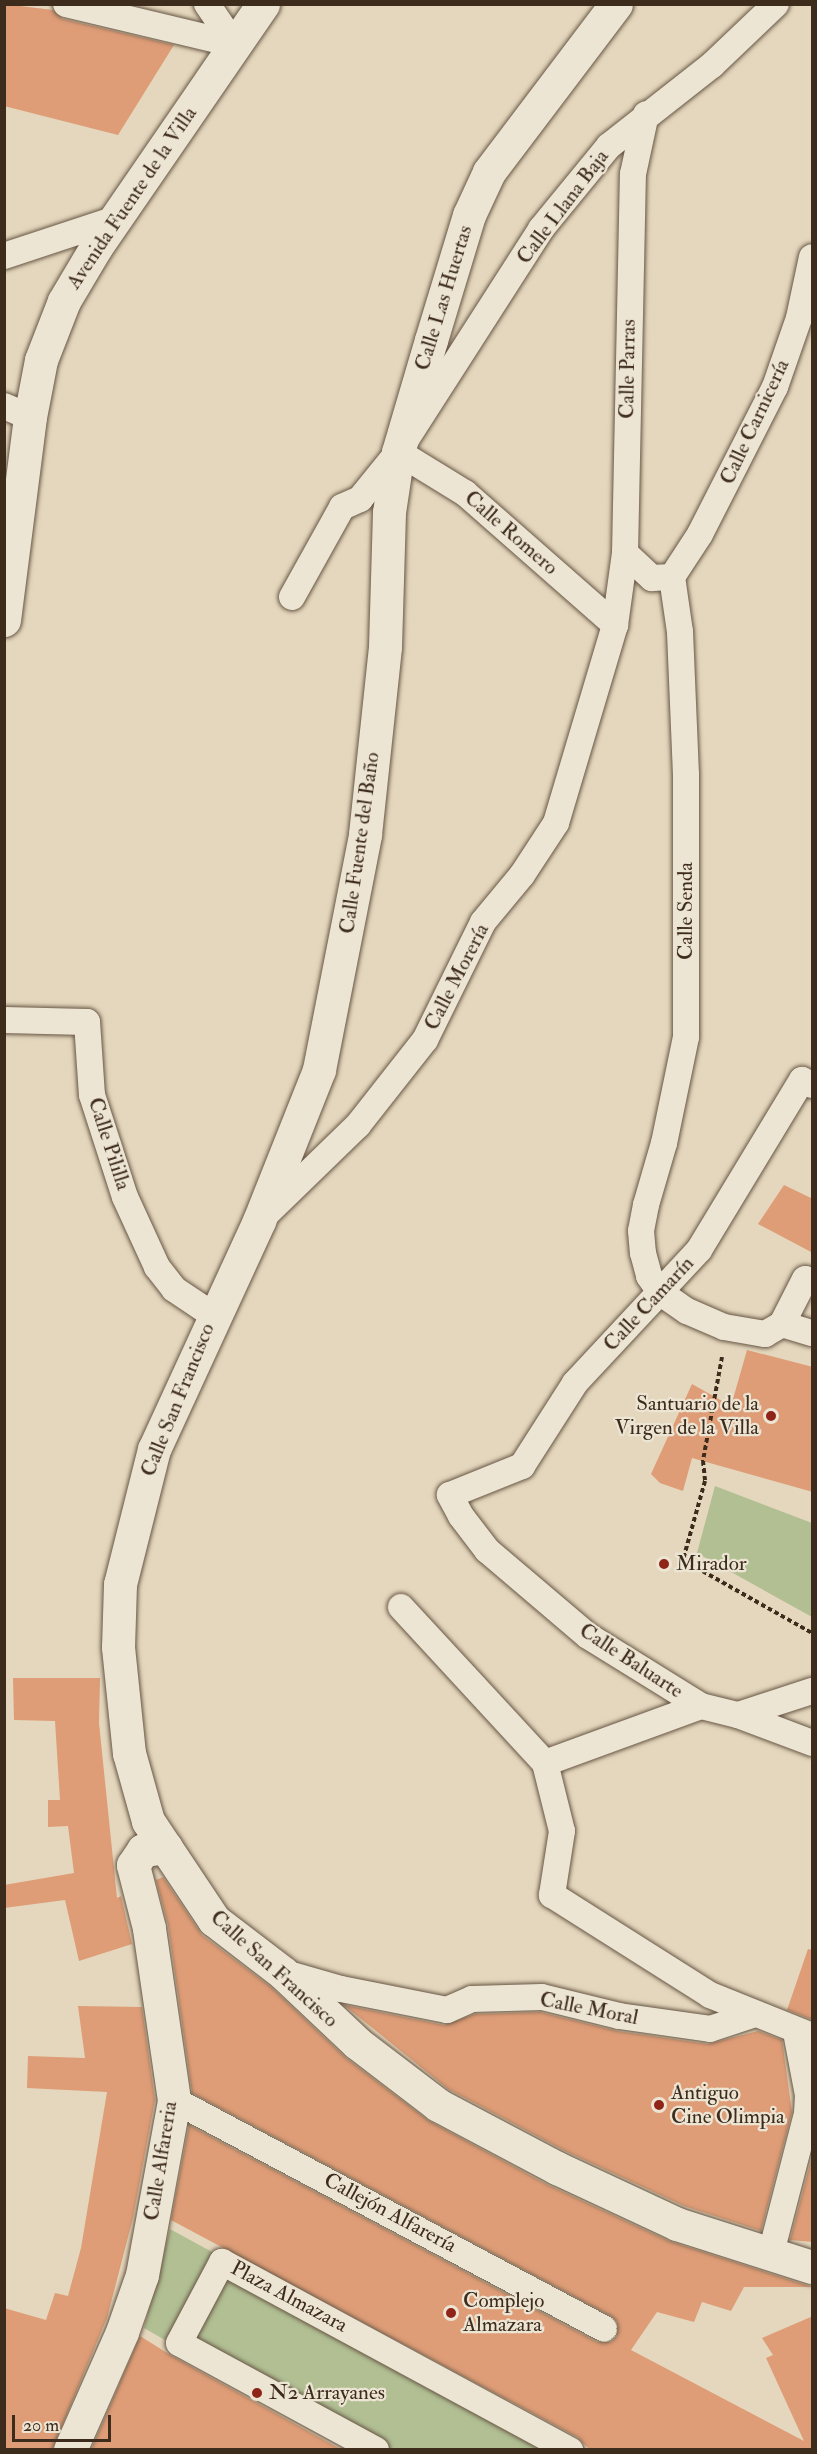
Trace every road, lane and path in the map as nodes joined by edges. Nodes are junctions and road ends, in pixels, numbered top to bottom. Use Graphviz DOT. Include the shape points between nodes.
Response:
graph roads {
  1 [pos="66,4"];
  2 [pos="207,4"];
  3 [pos="262,4"];
  4 [pos="616,4"];
  5 [pos="776,4"];
  6 [pos="234,44"];
  7 [pos="646,114"];
  8 [pos="116,219"];
  9 [pos="4,256"];
  10 [pos="813,256"];
  11 [pos="17,412"];
  12 [pos="398,452"];
  13 [pos="625,553"];
  14 [pos="672,578"];
  15 [pos="292,597"];
  16 [pos="4,620"];
  17 [pos="615,625"];
  18 [pos="4,1020"];
  19 [pos="813,1085"];
  20 [pos="259,1221"];
  21 [pos="813,1281"];
  22 [pos="661,1293"];
  23 [pos="213,1315"];
  24 [pos="782,1324"];
  25 [pos="724,1327"];
  26 [pos="813,1333"];
  27 [pos="450,1495"];
  28 [pos="401,1607"];
  29 [pos="813,1633"];
  30 [pos="813,1691"];
  31 [pos="701,1706"];
  32 [pos="738,1715"];
  33 [pos="813,1743"];
  34 [pos="545,1763"];
  35 [pos="166,1847"];
  36 [pos="283,1973"];
  37 [pos="755,2014"];
  38 [pos="805,2034"];
  39 [pos="174,2100"];
  40 [pos="795,2260"];
  41 [pos="604,2329"];
  42 [pos="70,2450"];
  43 [pos="376,2450"];
  44 [pos="570,2450"];
  1 -- 6 [label="street"];
  2 -- 6 [label="street"];
  3 -- 6 [label="street, Avenida Fuente de la Villa"];
  4 -- 12 [label="street, Calle Las Huertas" via="489,172 469,215"];
  5 -- 7 [label="street, Calle Llana Baja" via="712,65"];
  6 -- 8 [label="street, Avenida Fuente de la Villa"];
  7 -- 12 [label="street, Calle Llana Baja" via="609,146 541,229"];
  7 -- 13 [label="street, Calle Parras" via="633,174"];
  8 -- 9 [label="street"];
  8 -- 11 [label="street, Avenida Fuente de la Villa" via="64,301"];
  10 -- 14 [label="street, Calle Carnicería" via="799,318 775,387 700,534"];
  11 -- 16 [label="street, Avenida Fuente de la Villa"];
  12 -- 15 [label="street, Calle Las Huertas" via="360,499 342,507"];
  12 -- 17 [label="street, Calle Romero" via="465,493"];
  12 -- 20 [label="street, Calle Fuente del Baño" via="389,512 385,647 357,892 319,1070"];
  13 -- 14 [label="street" via="651,578"];
  13 -- 17 [label="street, Calle Parras"];
  14 -- 22 [label="street, Calle Senda" via="680,632 686,775 686,1037 641,1231 649,1276"];
  17 -- 20 [label="street, Calle Morería" via="556,823 522,875 483,922 425,1040 358,1125"];
  18 -- 23 [label="street, Calle Pililla" via="87,1022 92,1095 125,1197 158,1267 174,1289"];
  19 -- 22 [label="street, Calle Camarín" via="802,1080 699,1250"];
  20 -- 23 [label="street, Calle San Francisco"];
  21 -- 24 [label="street" via="805,1279"];
  22 -- 25 [label="street" via="687,1311"];
  22 -- 27 [label="street, Calle Camarín" via="575,1383 522,1466"];
  23 -- 35 [label="street, Calle San Francisco" via="154,1449 120,1584 118,1647 129,1753 148,1821"];
  24 -- 25 [label="street" via="765,1334"];
  24 -- 26 [label="street"];
  25 -- 29 [label="path" via="721,1379 703,1461 705,1480 683,1560"];
  27 -- 31 [label="street, Calle Baluarte" via="487,1550 571,1622"];
  28 -- 34 [label="street"];
  30 -- 32 [label="street"];
  31 -- 32 [label="street"];
  31 -- 34 [label="street, Calle Baluarte"];
  32 -- 33 [label="street"];
  34 -- 37 [label="street" via="562,1831 552,1895 710,1995"];
  35 -- 36 [label="street, Calle San Francisco" via="214,1920"];
  35 -- 39 [label="street, Calle Alfareria" via="143,1850 134,1865 148,1928"];
  36 -- 37 [label="street, Calle Moral" via="447,2010 472,1999 542,1998 619,2016 710,2029"];
  36 -- 40 [label="street, Calle San Francisco" via="357,2043 438,2105 557,2168 677,2224"];
  37 -- 38 [label="street"];
  38 -- 40 [label="street" via="808,2095"];
  39 -- 41 [label="street, Callejón Alfarería"];
  39 -- 42 [label="street, Calle Alfareria" via="142,2275 122,2332"];
  43 -- 44 [label="street, Plaza Almazara" via="179,2343 222,2262"];
}
